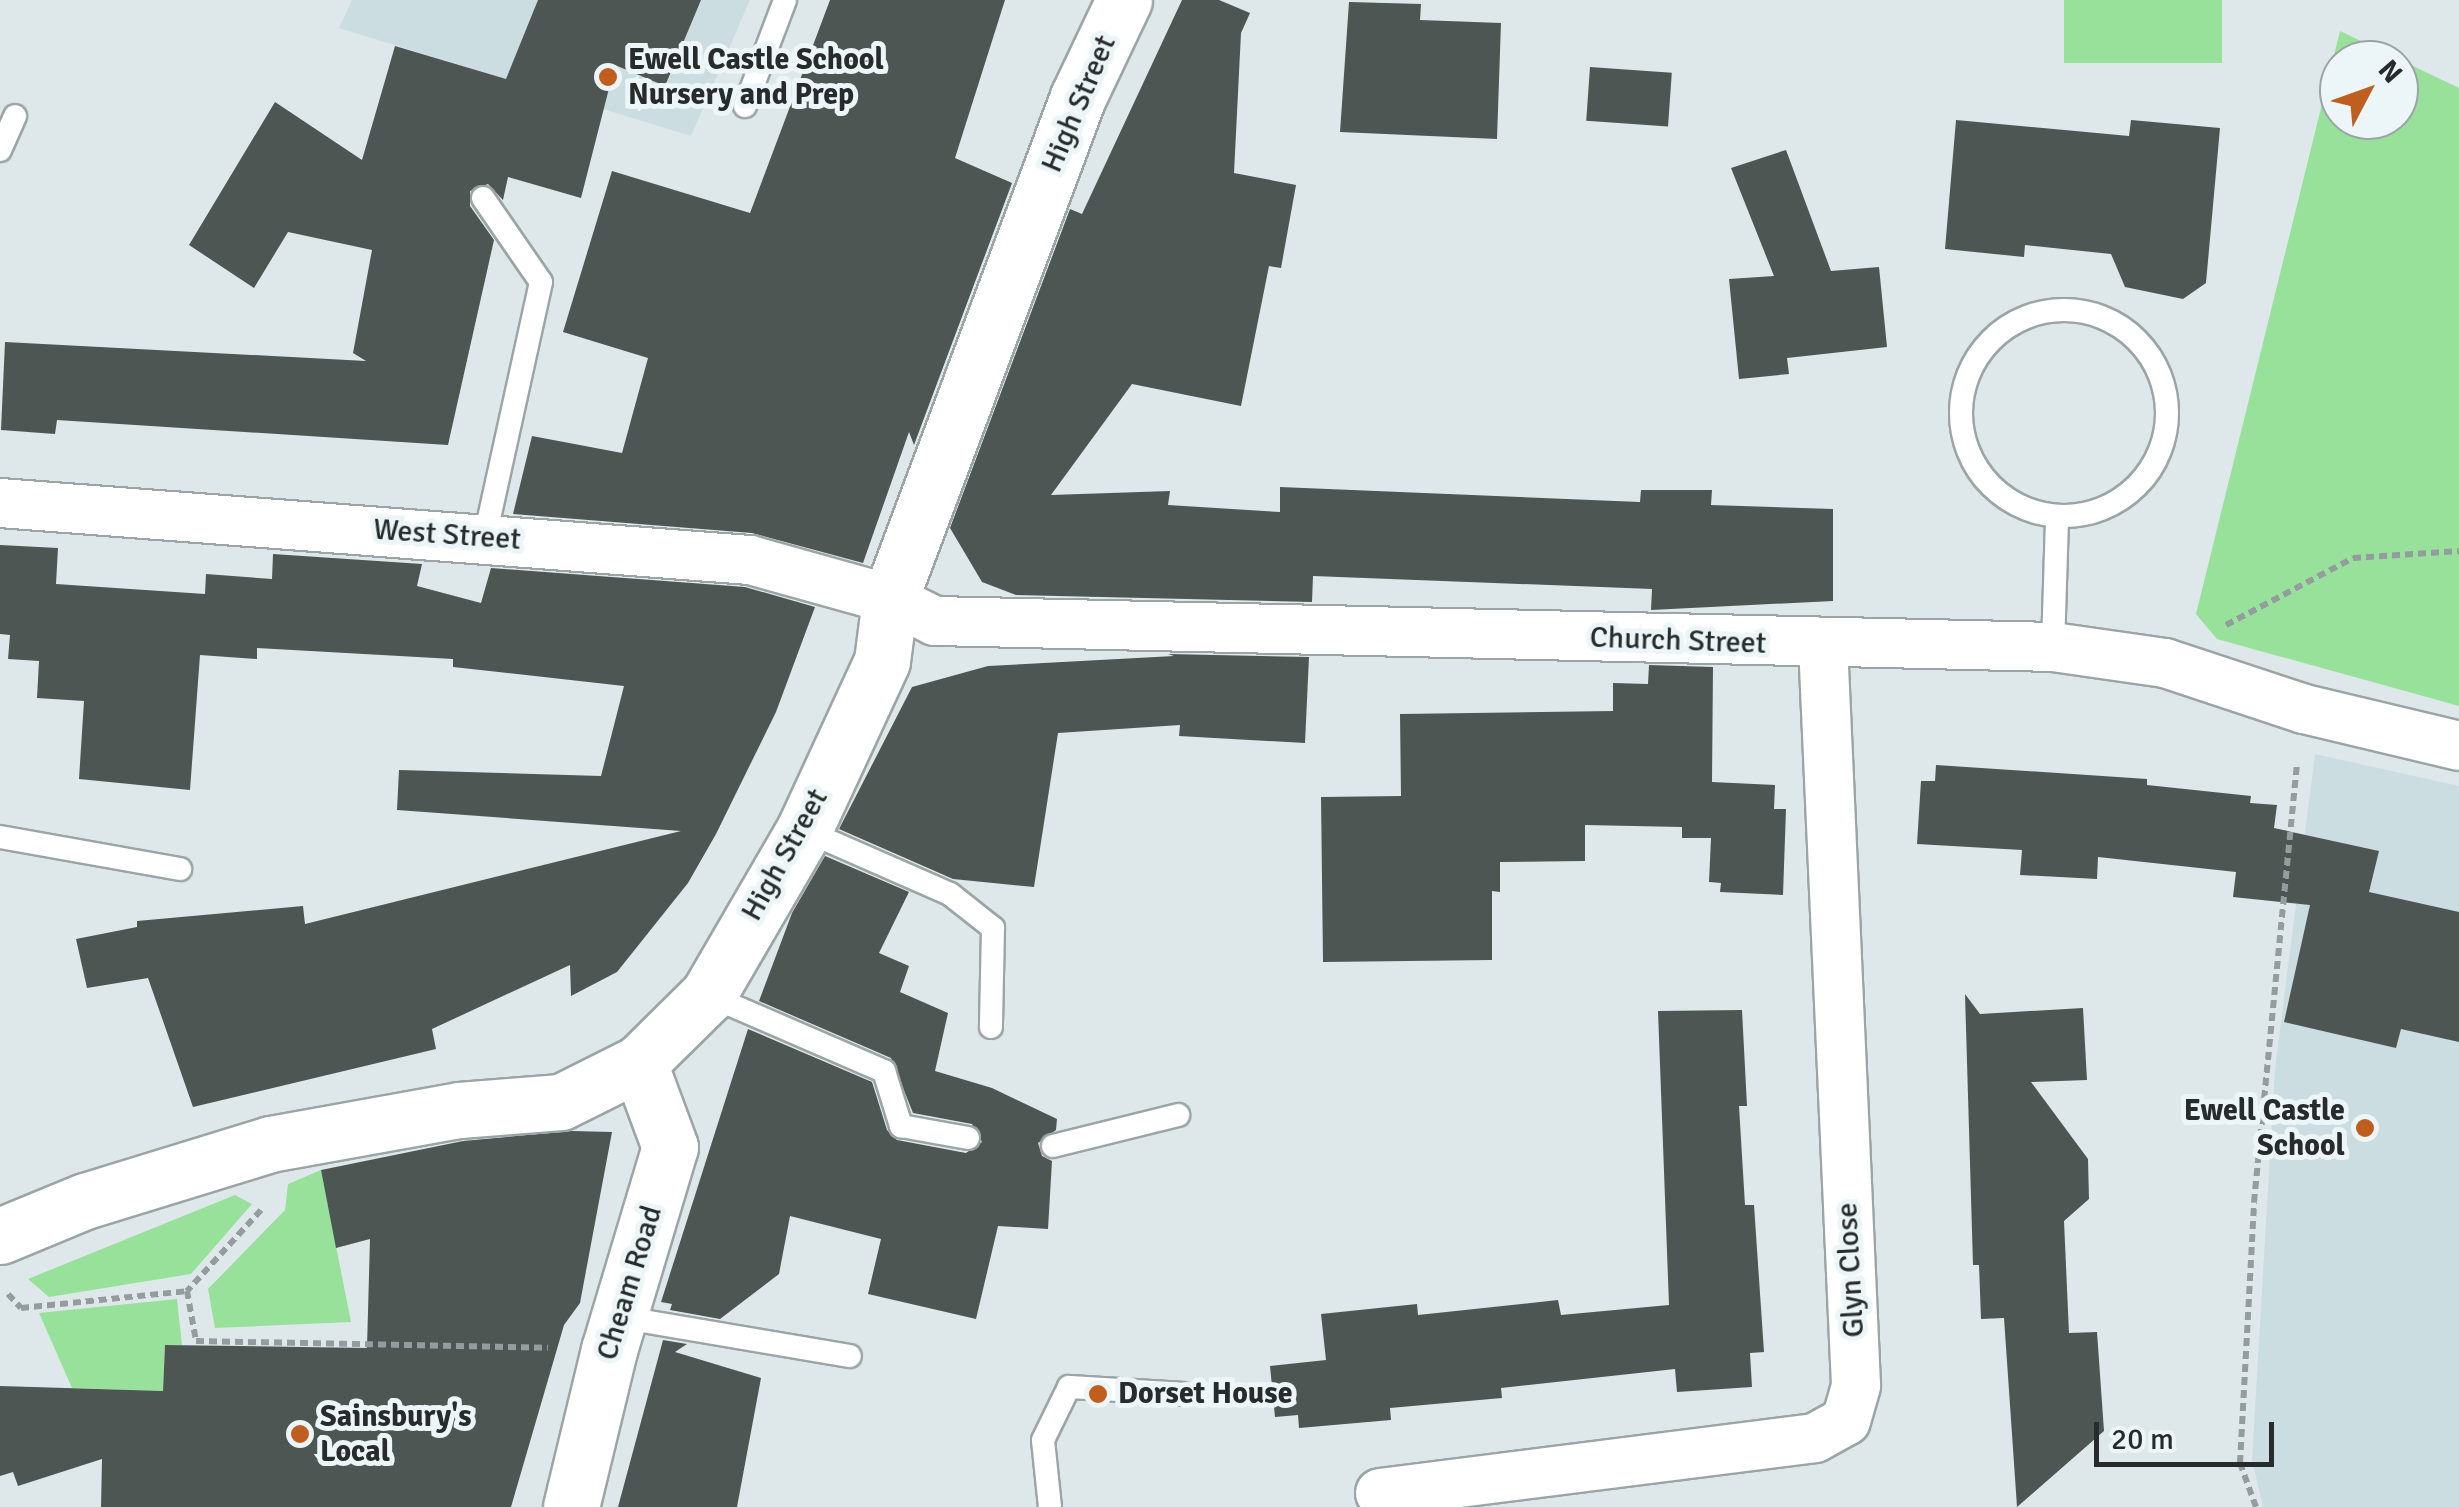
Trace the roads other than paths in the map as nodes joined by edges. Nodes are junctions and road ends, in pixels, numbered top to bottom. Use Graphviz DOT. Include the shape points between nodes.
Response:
graph roads {
  1 [pos="785,0"];
  2 [pos="1124,0"];
  3 [pos="745,106"];
  4 [pos="15,116"];
  5 [pos="0,150"];
  6 [pos="483,198"];
  7 [pos="0,502"];
  8 [pos="2057,517"];
  9 [pos="484,538"];
  10 [pos="890,599"];
  11 [pos="1823,645"];
  12 [pos="2053,647"];
  13 [pos="2459,746"];
  14 [pos="804,830"];
  15 [pos="0,837"];
  16 [pos="180,869"];
  17 [pos="708,995"];
  18 [pos="991,1027"];
  19 [pos="639,1063"];
  20 [pos="1178,1115"];
  21 [pos="968,1138"];
  22 [pos="1053,1146"];
  23 [pos="0,1236"];
  24 [pos="614,1333"];
  25 [pos="850,1356"];
  26 [pos="1182,1394"];
  27 [pos="1380,1493"];
  28 [pos="571,1507"];
  29 [pos="1050,1507"];
  1 -- 3 [label="lane"];
  2 -- 10 [label="main road, High Street" via="1078,96"];
  4 -- 5 [label="lane"];
  6 -- 9 [label="lane" via="540,282"];
  7 -- 9 [label="street, West Street"];
  8 -- 8 [label="lane" via="2018,507 1986,482 1965,446 1960,406 1972,366 1996,335 2031,314 2071,310 2111,320 2143,345 2163,380 2168,421 2158,460 2133,492 2098,512"];
  8 -- 12 [label="lane"];
  9 -- 10 [label="street, West Street" via="750,560"];
  10 -- 11 [label="street, Church Street" via="936,620"];
  10 -- 14 [label="main road, High Street" via="882,661"];
  11 -- 12 [label="street, Church Street"];
  11 -- 27 [label="street, Glyn Close" via="1856,1384 1846,1420 1815,1438"];
  12 -- 13 [label="street, Church Street" via="2166,663 2304,710"];
  14 -- 17 [label="main road, High Street"];
  14 -- 18 [label="lane" via="950,894 993,928"];
  15 -- 16 [label="lane"];
  17 -- 19 [label="main road, High Street"];
  17 -- 21 [label="lane" via="884,1071 901,1126"];
  19 -- 23 [label="main road, High Street" via="561,1102 459,1110 270,1144 85,1201"];
  19 -- 24 [label="main road, Cheam Road" via="670,1147"];
  20 -- 22 [label="lane"];
  24 -- 25 [label="lane"];
  24 -- 28 [label="main road, Cheam Road"];
  26 -- 29 [label="lane" via="1069,1387 1043,1440"];
}
